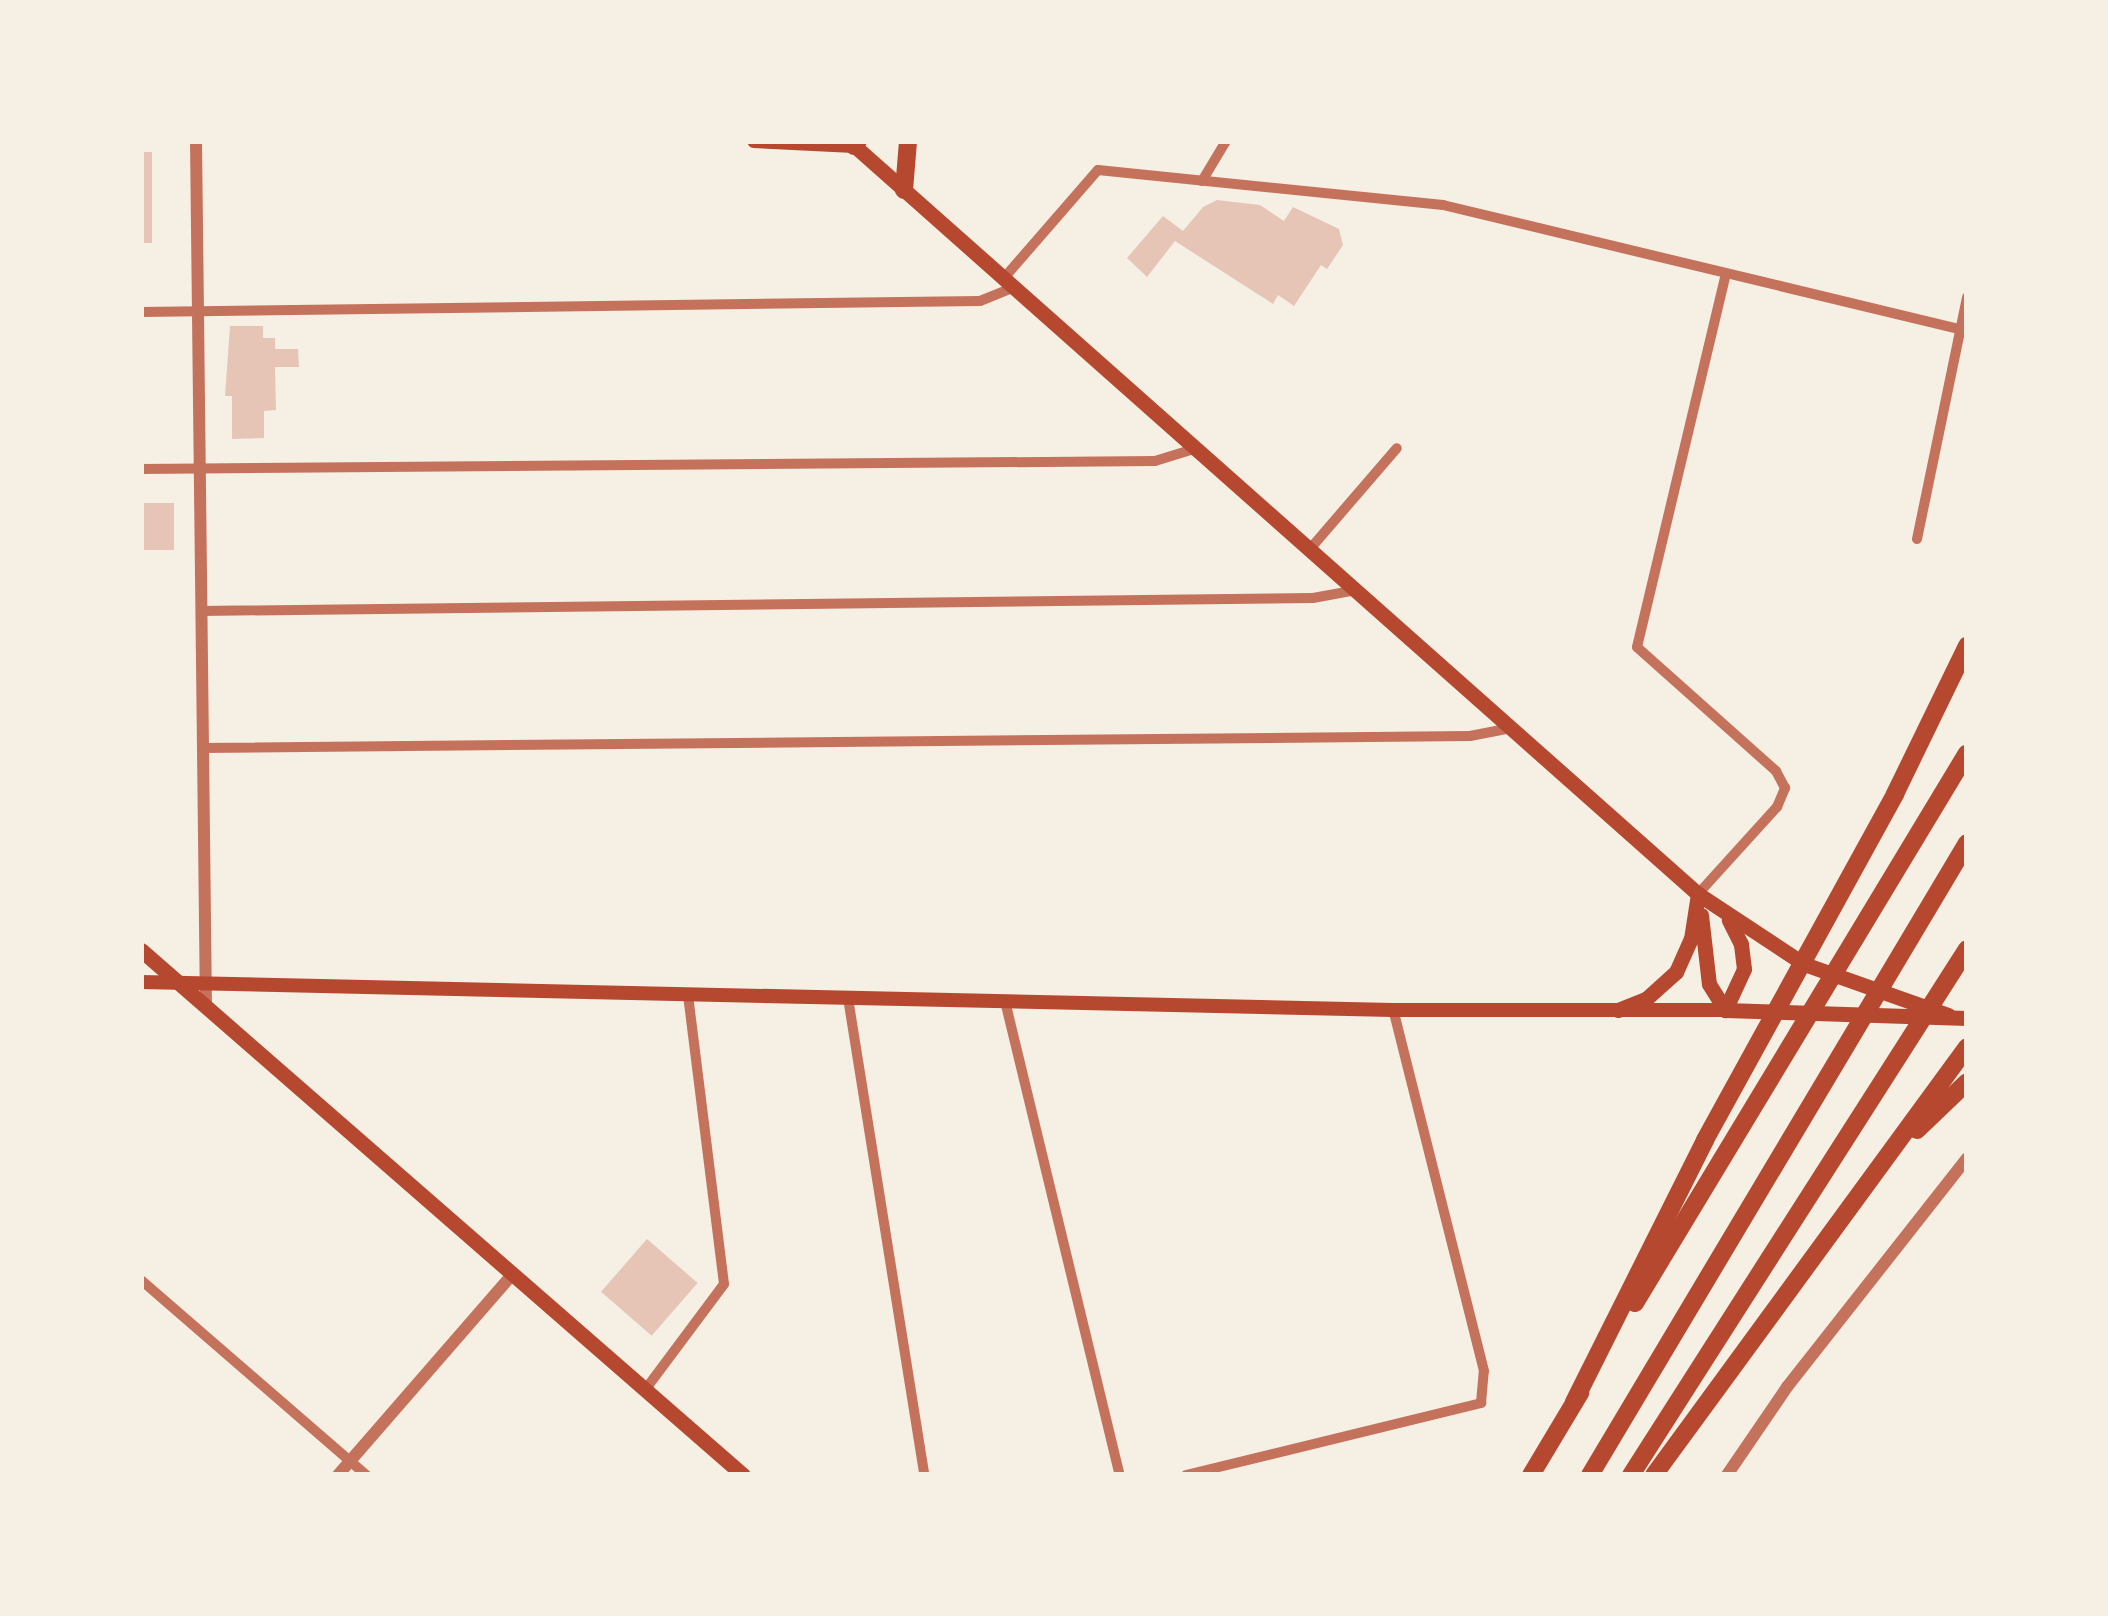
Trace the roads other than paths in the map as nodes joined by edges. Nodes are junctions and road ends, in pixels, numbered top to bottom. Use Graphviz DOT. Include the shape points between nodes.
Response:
graph roads {
  1 [pos="196,141"];
  2 [pos="754,141"];
  3 [pos="908,141"];
  4 [pos="1226,141"];
  5 [pos="854,143"];
  6 [pos="1202,181"];
  7 [pos="904,190"];
  8 [pos="1726,273"];
  9 [pos="1009,282"];
  10 [pos="1967,297"];
  11 [pos="199,311"];
  12 [pos="141,312"];
  13 [pos="1960,328"];
  14 [pos="1197,448"];
  15 [pos="1397,448"];
  16 [pos="198,468"];
  17 [pos="141,470"];
  18 [pos="1917,539"];
  19 [pos="1310,549"];
  20 [pos="1357,590"];
  21 [pos="200,611"];
  22 [pos="1967,646"];
  23 [pos="1511,728"];
  24 [pos="202,748"];
  25 [pos="1967,752"];
  26 [pos="1967,843"];
  27 [pos="1698,894"];
  28 [pos="1724,913"];
  29 [pos="1967,949"];
  30 [pos="141,950"];
  31 [pos="141,982"];
  32 [pos="178,983"];
  33 [pos="206,984"];
  34 [pos="688,994"];
  35 [pos="848,998"];
  36 [pos="1005,1001"];
  37 [pos="206,1007"];
  38 [pos="1393,1010"];
  39 [pos="1618,1010"];
  40 [pos="1725,1010"];
  41 [pos="1948,1016"];
  42 [pos="1967,1018"];
  43 [pos="1967,1048"];
  44 [pos="1967,1082"];
  45 [pos="1967,1158"];
  46 [pos="1874,1171"];
  47 [pos="512,1275"];
  48 [pos="141,1280"];
  49 [pos="645,1390"];
  50 [pos="1574,1402"];
  51 [pos="350,1461"];
  52 [pos="338,1475"];
  53 [pos="366,1475"];
  54 [pos="743,1475"];
  55 [pos="924,1475"];
  56 [pos="1120,1475"];
  57 [pos="1186,1475"];
  58 [pos="1531,1475"];
  59 [pos="1590,1475"];
  60 [pos="1631,1475"];
  61 [pos="1654,1475"];
  62 [pos="1727,1475"];
  1 -- 11 [label="street"];
  2 -- 5 [label="main road"];
  3 -- 7 [label="highway"];
  4 -- 6 [label="street"];
  5 -- 7 [label="main road"];
  6 -- 8 [label="street" via="1443,206"];
  6 -- 9 [label="street" via="1098,170"];
  7 -- 9 [label="main road"];
  8 -- 13 [label="street"];
  8 -- 27 [label="street" via="1637,646 1776,771 1784,788 1777,807"];
  9 -- 11 [label="street" via="980,301"];
  9 -- 14 [label="main road"];
  10 -- 13 [label="street"];
  11 -- 12 [label="street"];
  11 -- 16 [label="street"];
  13 -- 18 [label="street"];
  14 -- 16 [label="street" via="1155,460"];
  14 -- 19 [label="main road"];
  15 -- 19 [label="street"];
  16 -- 17 [label="street"];
  16 -- 21 [label="street"];
  19 -- 20 [label="main road"];
  20 -- 21 [label="street" via="1313,598"];
  20 -- 23 [label="main road"];
  21 -- 24 [label="street"];
  22 -- 50 [label="highway"];
  23 -- 24 [label="street" via="1470,736"];
  23 -- 27 [label="main road"];
  24 -- 33 [label="street"];
  25 -- 50 [label="highway"];
  26 -- 59 [label="highway"];
  27 -- 28 [label="main road"];
  27 -- 39 [label="main road" via="1676,972"];
  27 -- 40 [label="main road" via="1709,984"];
  28 -- 40 [label="main road" via="1744,962"];
  28 -- 41 [label="main road" via="1834,977"];
  29 -- 60 [label="highway"];
  30 -- 32 [label="main road"];
  31 -- 32 [label="main road"];
  32 -- 33 [label="main road"];
  32 -- 37 [label="main road"];
  33 -- 34 [label="main road"];
  33 -- 37 [label="street"];
  34 -- 35 [label="main road"];
  34 -- 49 [label="street" via="724,1284"];
  35 -- 36 [label="main road"];
  35 -- 55 [label="street"];
  36 -- 38 [label="main road"];
  36 -- 56 [label="street"];
  37 -- 47 [label="main road"];
  38 -- 39 [label="main road"];
  38 -- 57 [label="street" via="1486,1390 1473,1407"];
  39 -- 40 [label="main road"];
  40 -- 41 [label="main road"];
  41 -- 42 [label="main road"];
  43 -- 46 [label="highway"];
  44 -- 46 [label="highway"];
  45 -- 62 [label="street"];
  46 -- 61 [label="highway"];
  47 -- 49 [label="main road"];
  47 -- 51 [label="street"];
  48 -- 51 [label="street"];
  49 -- 54 [label="main road"];
  50 -- 58 [label="highway"];
  51 -- 52 [label="street"];
  51 -- 53 [label="street"];
}
